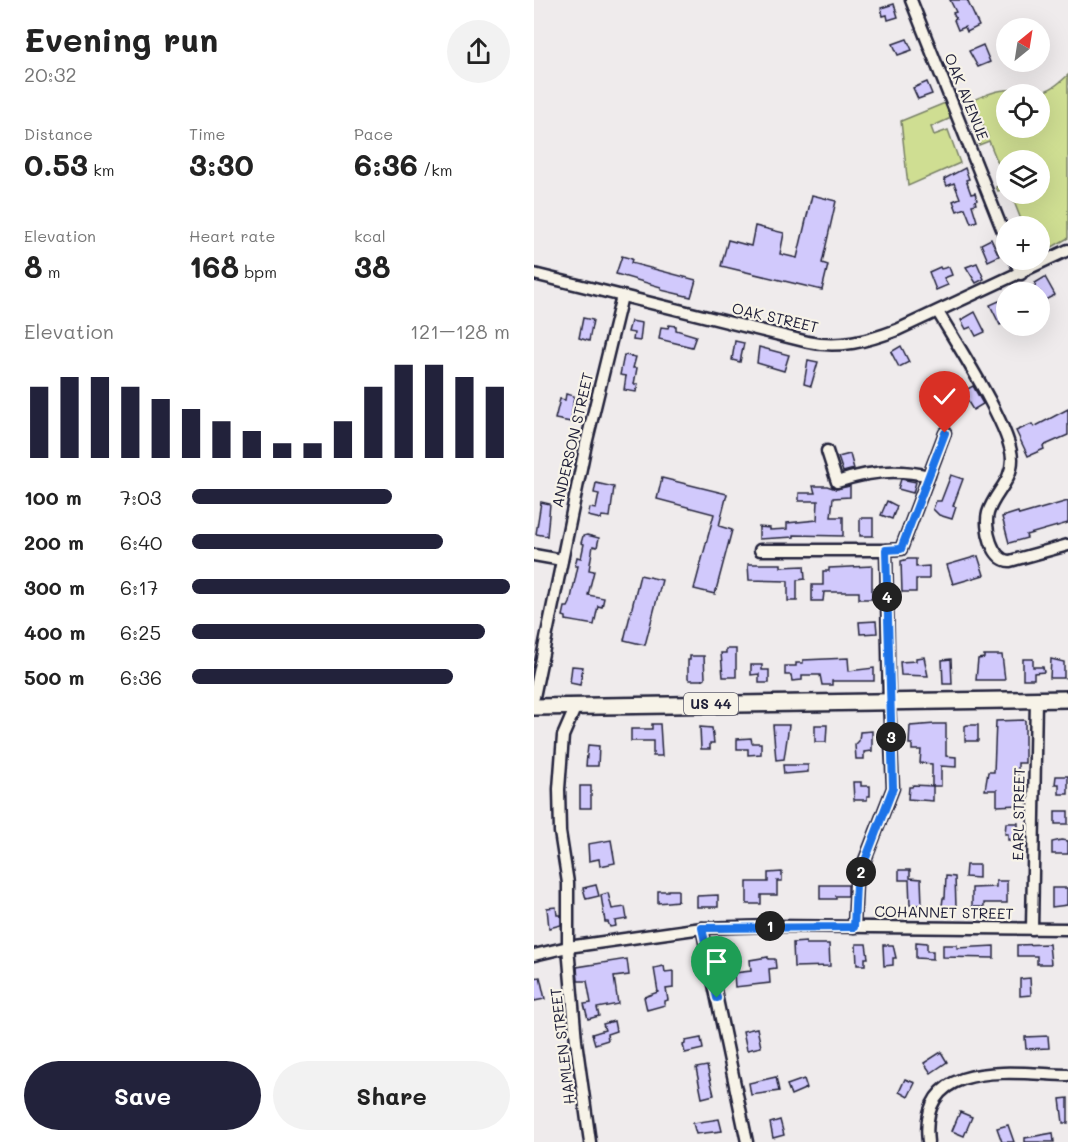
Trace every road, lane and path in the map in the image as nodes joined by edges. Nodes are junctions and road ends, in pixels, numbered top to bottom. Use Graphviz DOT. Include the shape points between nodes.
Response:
graph roads {
  1 [pos="912,0"];
  2 [pos="997,216"];
  3 [pos="1068,250"];
  4 [pos="1019,270"];
  5 [pos="534,274"];
  6 [pos="1021,274"];
  7 [pos="622,296"];
  8 [pos="938,312"];
  9 [pos="945,433"];
  10 [pos="827,451"];
  11 [pos="929,476"];
  12 [pos="1068,545"];
  13 [pos="760,550"];
  14 [pos="886,550"];
  15 [pos="534,555"];
  16 [pos="562,560"];
  17 [pos="534,698"];
  18 [pos="1036,699"];
  19 [pos="1068,699"];
  20 [pos="889,702"];
  21 [pos="576,706"];
  22 [pos="534,707"];
  23 [pos="854,927"];
  24 [pos="702,928"];
  25 [pos="1032,929"];
  26 [pos="1068,929"];
  27 [pos="568,947"];
  28 [pos="534,955"];
  29 [pos="1068,1075"];
  30 [pos="590,1142"];
  31 [pos="747,1142"];
  32 [pos="928,1142"];
  1 -- 2 [label="street, OAK AVENUE"];
  3 -- 6 [label="street, OAK STREET"];
  4 -- 6 [label="street"];
  5 -- 7 [label="street, OAK STREET"];
  6 -- 8 [label="street, OAK STREET"];
  7 -- 8 [label="street, OAK STREET" via="825,344 871,339"];
  7 -- 16 [label="street, ANDERSON STREET"];
  8 -- 12 [label="street" via="1009,443 1010,473 988,513 994,553 1001,560 1010,561"];
  9 -- 11 [label="street"];
  10 -- 11 [label="street" via="837,482 893,470"];
  11 -- 14 [label="street" via="901,549"];
  13 -- 14 [label="street"];
  14 -- 20 [label="street"];
  15 -- 16 [label="street"];
  16 -- 17 [label="street, ANDERSON STREET"];
  18 -- 19 [label="highway, US 44"];
  18 -- 20 [label="highway, US 44"];
  18 -- 25 [label="street, EARL STREET"];
  20 -- 21 [label="highway, US 44"];
  20 -- 23 [label="street" via="893,788 856,884"];
  21 -- 22 [label="highway, US 44"];
  21 -- 27 [label="street, HAMLEN STREET" via="563,736 559,789 560,832 568,883"];
  23 -- 24 [label="street, COHANNET STREET"];
  23 -- 25 [label="street, COHANNET STREET"];
  24 -- 27 [label="street, COHANNET STREET"];
  24 -- 31 [label="street"];
  25 -- 26 [label="street, COHANNET STREET"];
  27 -- 28 [label="street, COHANNET STREET"];
  27 -- 30 [label="street, HAMLEN STREET"];
  29 -- 32 [label="street" via="986,1074 955,1081 933,1103"];
}
